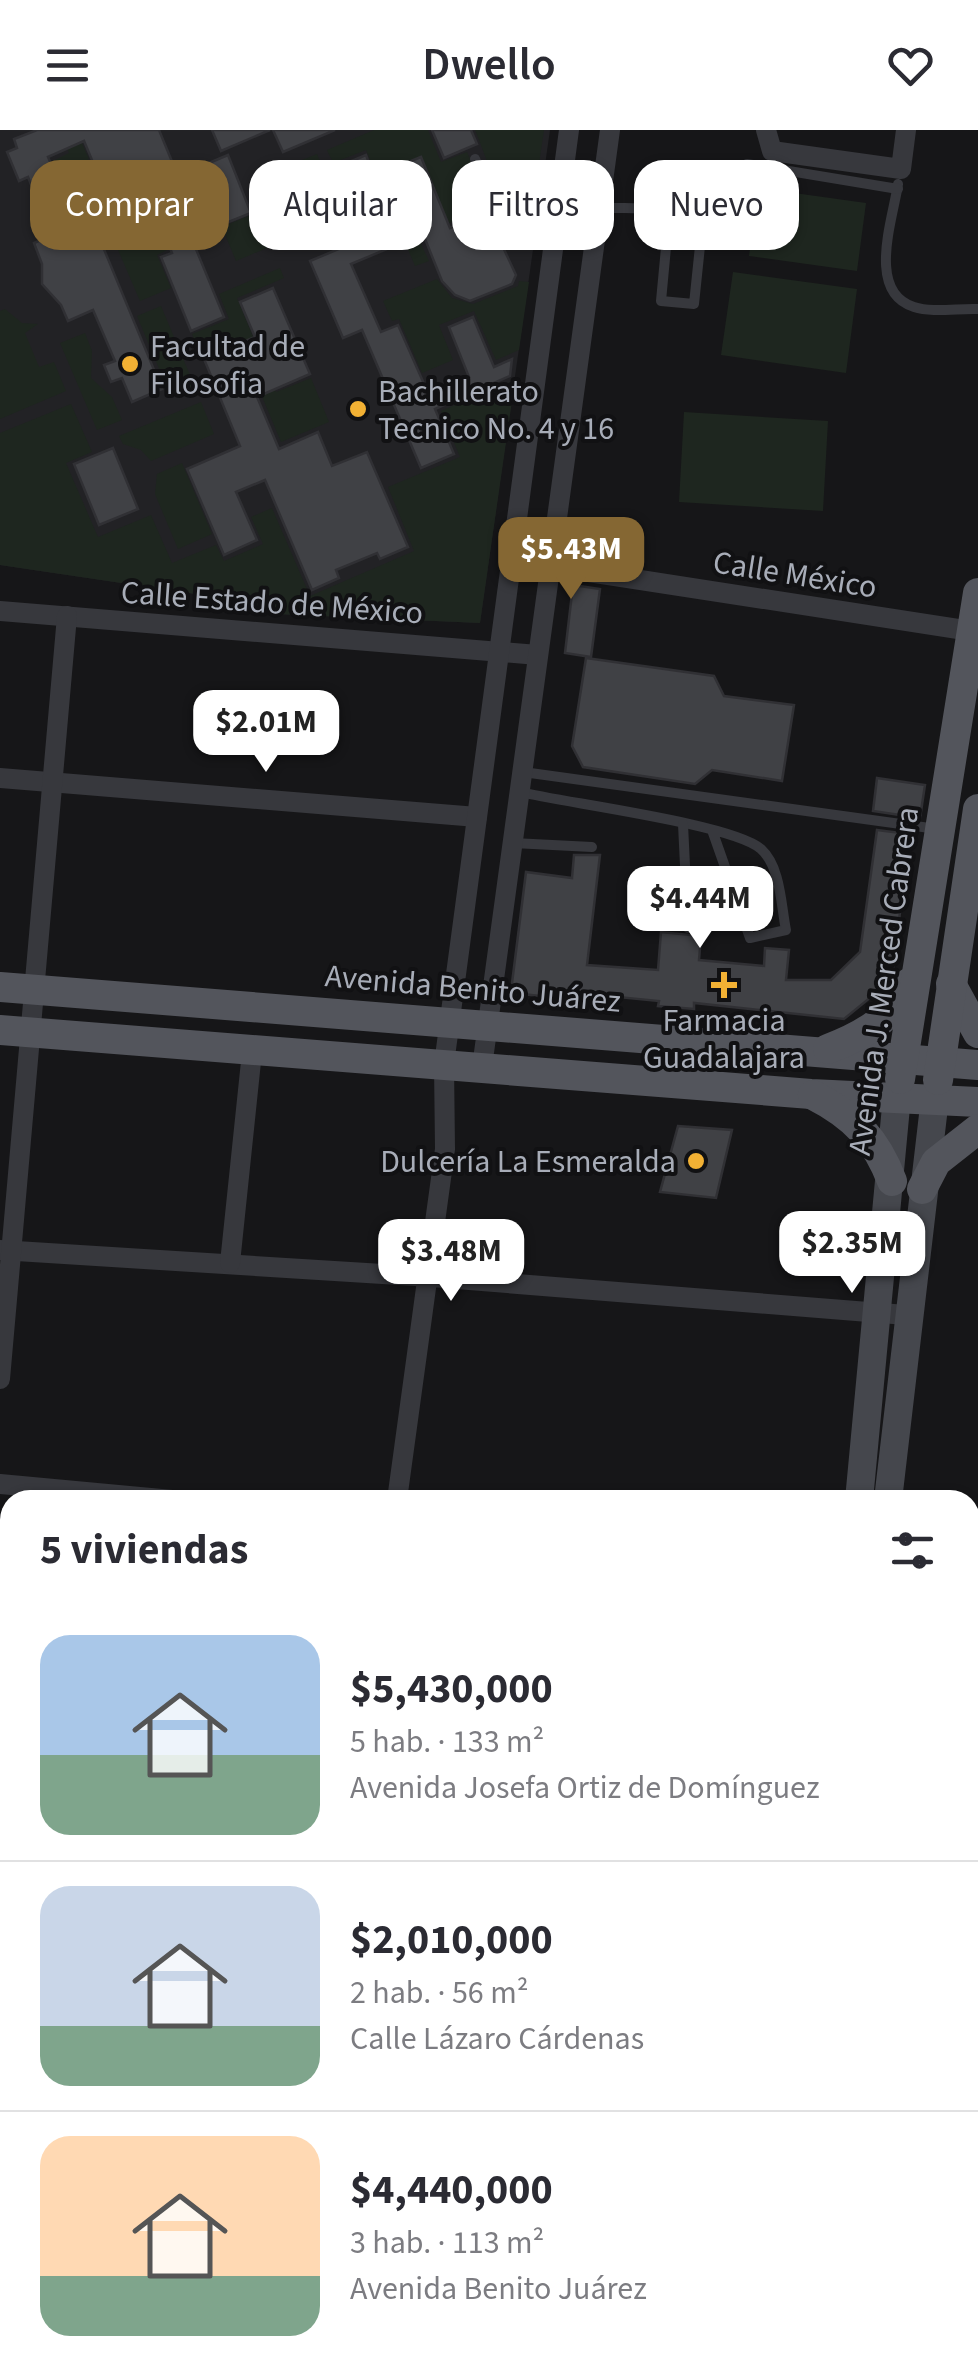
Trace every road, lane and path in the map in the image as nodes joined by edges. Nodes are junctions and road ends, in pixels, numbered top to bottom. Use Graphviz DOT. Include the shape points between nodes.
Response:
graph roads {
  1 [pos="569,130"];
  2 [pos="610,130"];
  3 [pos="766,130"];
  4 [pos="906,130"];
  5 [pos="565,160"];
  6 [pos="606,160"];
  7 [pos="799,169"];
  8 [pos="899,179"];
  9 [pos="553,250"];
  10 [pos="593,250"];
  11 [pos="666,250"];
  12 [pos="700,250"];
  13 [pos="978,308"];
  14 [pos="550,566"];
  15 [pos="978,593"];
  16 [pos="0,612"];
  17 [pos="67,616"];
  18 [pos="971,631"];
  19 [pos="500,649"];
  20 [pos="538,655"];
  21 [pos="0,778"];
  22 [pos="52,782"];
  23 [pos="521,782"];
  24 [pos="978,809"];
  25 [pos="477,816"];
  26 [pos="683,824"];
  27 [pos="938,829"];
  28 [pos="712,830"];
  29 [pos="513,843"];
  30 [pos="592,847"];
  31 [pos="688,928"];
  32 [pos="915,971"];
  33 [pos="951,983"];
  34 [pos="0,986"];
  35 [pos="34,989"];
  36 [pos="450,1021"];
  37 [pos="488,1025"];
  38 [pos="15,1032"];
  39 [pos="978,1033"];
  40 [pos="825,1050"];
  41 [pos="252,1052"];
  42 [pos="904,1058"];
  43 [pos="941,1062"];
  44 [pos="444,1064"];
  45 [pos="978,1065"];
  46 [pos="482,1068"];
  47 [pos="811,1094"];
  48 [pos="897,1096"];
  49 [pos="935,1098"];
  50 [pos="978,1102"];
  51 [pos="978,1129"];
  52 [pos="907,1185"];
  53 [pos="6,1250"];
  54 [pos="230,1263"];
  55 [pos="430,1277"];
  56 [pos="893,1313"];
  57 [pos="0,1379"];
  58 [pos="0,1484"];
  59 [pos="64,1490"];
  60 [pos="399,1490"];
  61 [pos="861,1490"];
  62 [pos="888,1490"];
  1 -- 5 [label="street"];
  2 -- 6 [label="street"];
  3 -- 8 [label="street" via="772,151"];
  4 -- 8 [label="street"];
  7 -- 8 [label="lane"];
  8 -- 13 [label="lane" via="884,276 895,294 913,307"];
  9 -- 19 [label="street"];
  10 -- 14 [label="street"];
  11 -- 12 [label="lane" via="661,301 694,304"];
  14 -- 18 [label="street, Calle México"];
  14 -- 20 [label="street"];
  15 -- 18 [label="main road, Avenida J. Merced Cabrera"];
  16 -- 17 [label="street, Calle Estado de México"];
  17 -- 19 [label="street, Calle Estado de México"];
  17 -- 22 [label="street"];
  18 -- 27 [label="main road, Avenida J. Merced Cabrera"];
  19 -- 20 [label="street, Calle Estado de México"];
  19 -- 25 [label="street"];
  20 -- 23 [label="street"];
  21 -- 22 [label="street"];
  22 -- 25 [label="street"];
  22 -- 35 [label="street"];
  23 -- 26 [label="lane"];
  23 -- 27 [label="lane"];
  23 -- 29 [label="street"];
  24 -- 33 [label="main road"];
  25 -- 36 [label="street"];
  26 -- 28 [label="lane"];
  26 -- 31 [label="lane"];
  27 -- 32 [label="main road, Avenida J. Merced Cabrera"];
  28 -- 28 [label="lane" via="760,849 775,874 786,930 750,938"];
  29 -- 30 [label="lane"];
  29 -- 37 [label="street"];
  32 -- 40 [label="main road" via="889,1015 863,1035"];
  32 -- 42 [label="main road, Avenida J. Merced Cabrera"];
  33 -- 39 [label="main road"];
  33 -- 43 [label="main road"];
  34 -- 35 [label="main road, Avenida Benito Juárez"];
  35 -- 36 [label="main road, Avenida Benito Juárez"];
  35 -- 38 [label="street"];
  36 -- 37 [label="main road, Avenida Benito Juárez"];
  36 -- 44 [label="street"];
  37 -- 40 [label="main road, Avenida Benito Juárez"];
  37 -- 46 [label="street"];
  38 -- 41 [label="main road"];
  38 -- 53 [label="street"];
  40 -- 42 [label="main road, Avenida Benito Juárez"];
  41 -- 44 [label="main road"];
  41 -- 54 [label="street"];
  42 -- 43 [label="main road, Avenida Benito Juárez"];
  42 -- 48 [label="main road, Avenida J. Merced Cabrera"];
  43 -- 45 [label="main road, Avenida Benito Juárez"];
  43 -- 49 [label="main road"];
  44 -- 46 [label="main road"];
  44 -- 55 [label="street" via="445,1148"];
  46 -- 47 [label="main road"];
  47 -- 48 [label="main road"];
  47 -- 52 [label="main road" via="864,1128"];
  48 -- 49 [label="main road"];
  48 -- 52 [label="main road, Avenida J. Merced Cabrera"];
  49 -- 50 [label="main road"];
  49 -- 52 [label="main road, Avenida J. Merced Cabrera"];
  51 -- 52 [label="main road"];
  52 -- 56 [label="main road, Avenida J. Merced Cabrera"];
  53 -- 54 [label="street"];
  53 -- 57 [label="street"];
  54 -- 55 [label="street"];
  55 -- 56 [label="street"];
  55 -- 60 [label="street"];
  56 -- 61 [label="main road, Avenida J. Merced Cabrera"];
  56 -- 62 [label="main road, Avenida J. Merced Cabrera"];
  58 -- 59 [label="street"];
}
